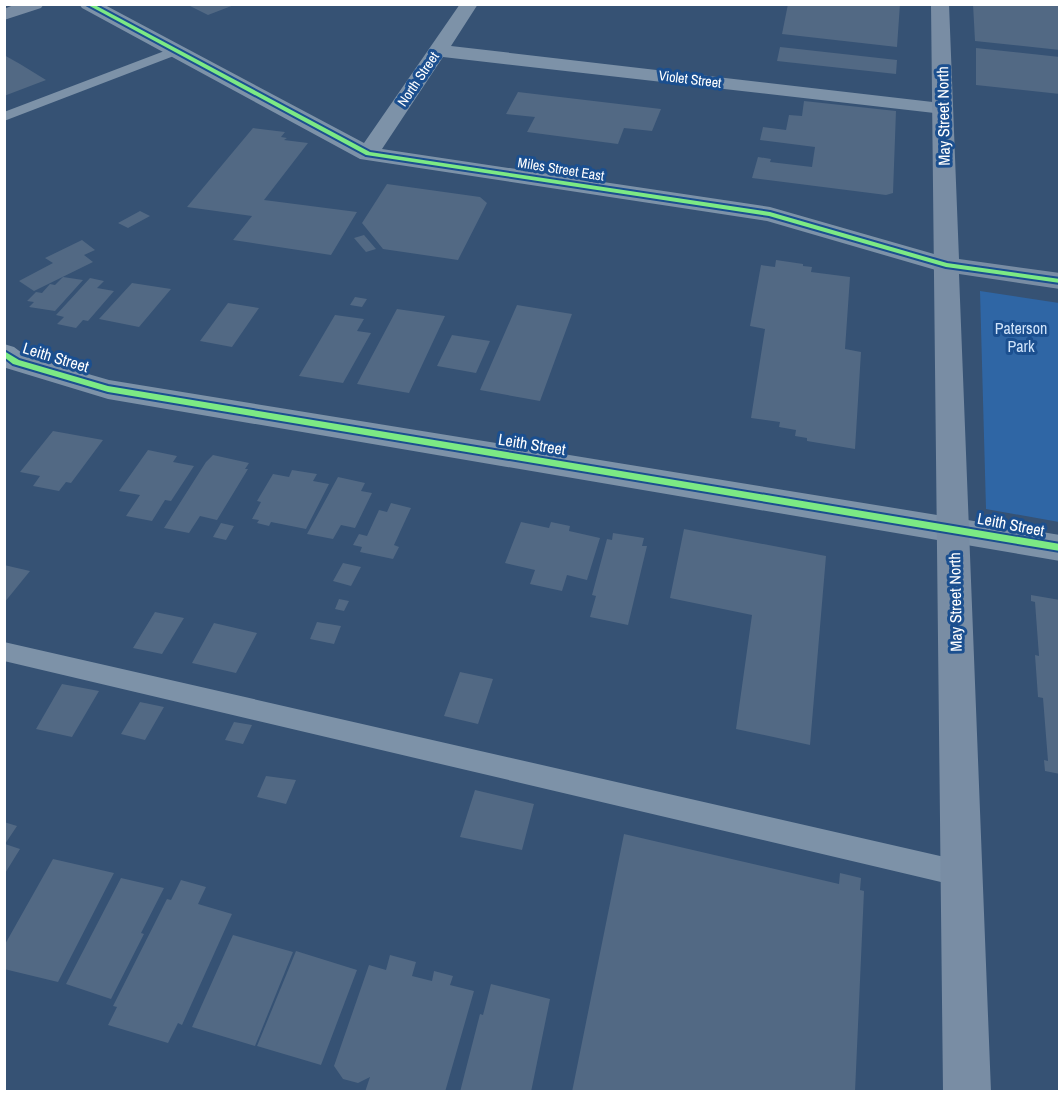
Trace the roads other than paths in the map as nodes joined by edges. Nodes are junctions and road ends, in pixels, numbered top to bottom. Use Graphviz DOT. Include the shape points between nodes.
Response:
graph roads {
  1 [pos="35,4"];
  2 [pos="88,4"];
  3 [pos="469,4"];
  4 [pos="940,4"];
  5 [pos="4,15"];
  6 [pos="438,50"];
  7 [pos="176,51"];
  8 [pos="943,108"];
  9 [pos="4,117"];
  10 [pos="368,154"];
  11 [pos="946,265"];
  12 [pos="1059,281"];
  13 [pos="4,353"];
  14 [pos="953,529"];
  15 [pos="1059,548"];
  16 [pos="4,651"];
  17 [pos="962,874"];
  18 [pos="968,1092"];
  1 -- 5 [label="main road"];
  2 -- 7 [label="street, Miles Street East"];
  3 -- 6 [label="street, North Street"];
  4 -- 8 [label="main road, May Street North"];
  6 -- 8 [label="street, Violet Street"];
  6 -- 10 [label="street, North Street"];
  7 -- 9 [label="lane"];
  7 -- 10 [label="street, Miles Street East"];
  8 -- 11 [label="main road, May Street North"];
  10 -- 11 [label="street, Miles Street East" via="770,214"];
  11 -- 12 [label="main road, Miles Street East"];
  11 -- 14 [label="main road, May Street North"];
  13 -- 14 [label="street, Leith Street" via="16,363 108,389"];
  14 -- 15 [label="street, Leith Street"];
  14 -- 17 [label="main road, May Street North"];
  16 -- 17 [label="lane"];
  17 -- 18 [label="main road, May Street North"];
}
